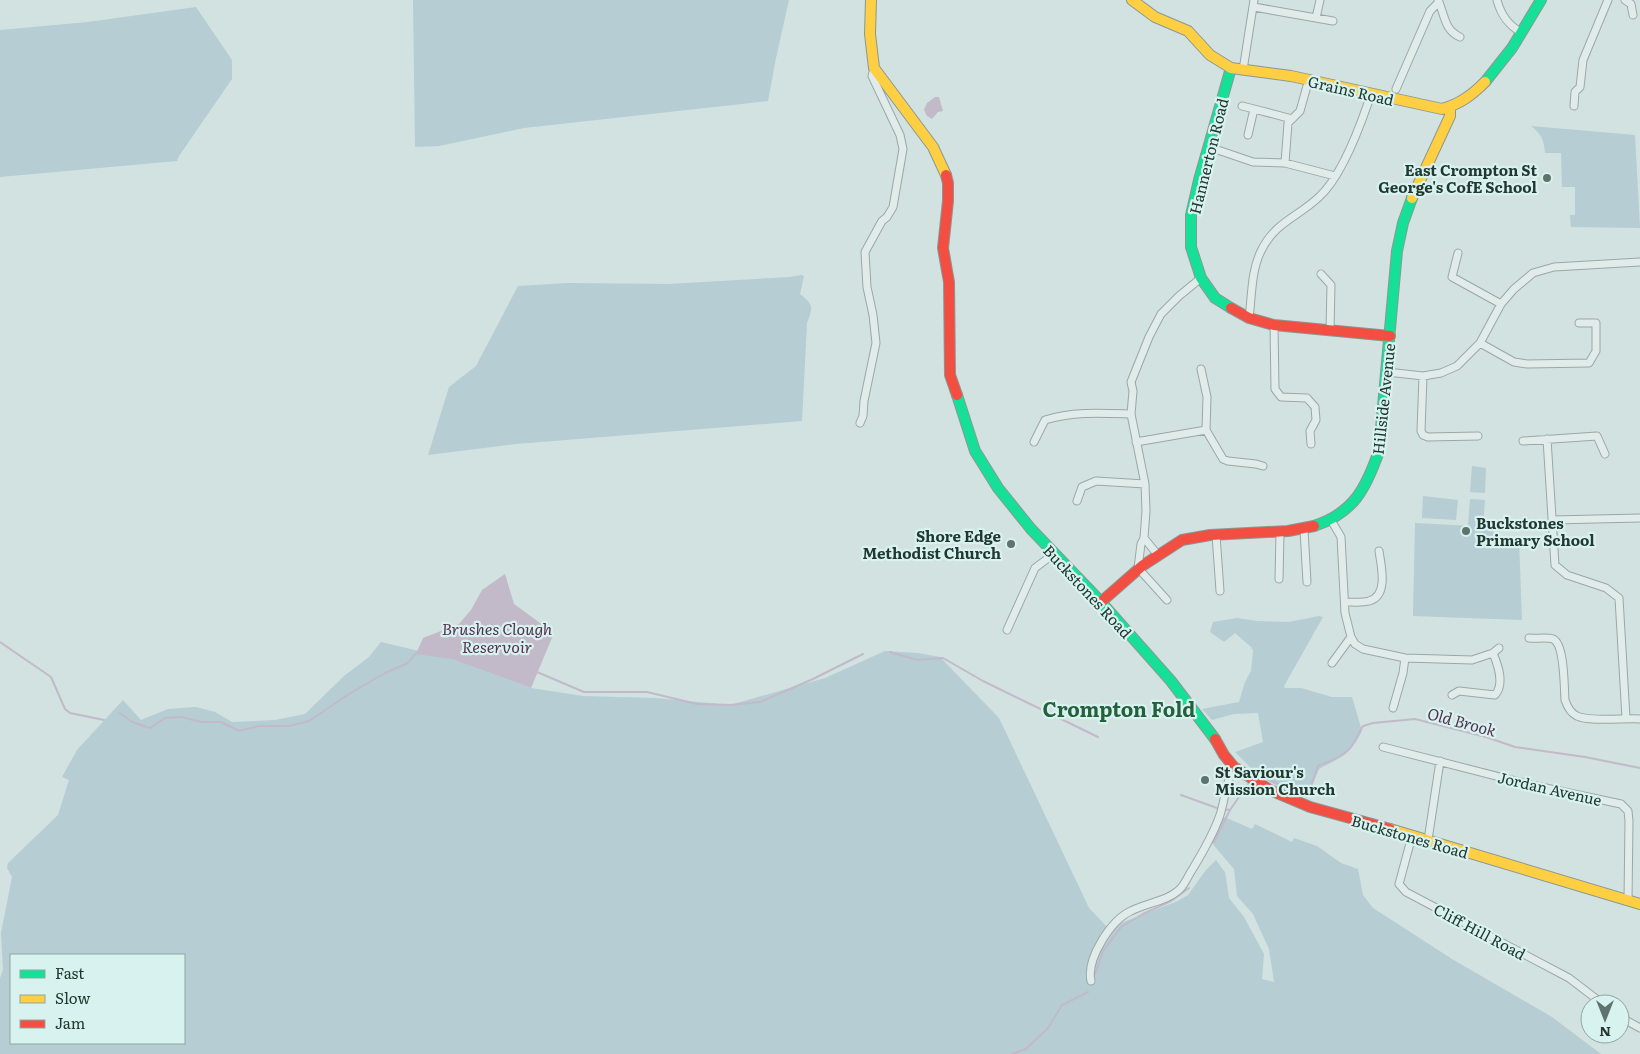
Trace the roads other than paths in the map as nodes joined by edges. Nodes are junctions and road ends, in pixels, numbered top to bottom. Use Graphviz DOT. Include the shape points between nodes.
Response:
graph roads {
  1 [pos="871,0"];
  2 [pos="1132,0"];
  3 [pos="1320,0"];
  4 [pos="1497,0"];
  5 [pos="1541,0"];
  6 [pos="1608,0"];
  7 [pos="1625,0"];
  8 [pos="1439,1"];
  9 [pos="1254,4"];
  10 [pos="1632,15"];
  11 [pos="1316,18"];
  12 [pos="1333,21"];
  13 [pos="1522,33"];
  14 [pos="1460,37"];
  15 [pos="874,68"];
  16 [pos="1232,68"];
  17 [pos="1243,70"];
  18 [pos="1307,86"];
  19 [pos="1396,90"];
  20 [pos="1368,103"];
  21 [pos="1242,106"];
  22 [pos="1574,106"];
  23 [pos="1450,108"];
  24 [pos="1254,109"];
  25 [pos="1292,119"];
  26 [pos="1248,135"];
  27 [pos="1209,147"];
  28 [pos="1284,163"];
  29 [pos="1336,176"];
  30 [pos="1458,254"];
  31 [pos="1640,262"];
  32 [pos="1320,274"];
  33 [pos="1202,278"];
  34 [pos="1501,304"];
  35 [pos="1249,318"];
  36 [pos="1579,323"];
  37 [pos="1274,325"];
  38 [pos="1330,331"];
  39 [pos="1390,336"];
  40 [pos="1480,343"];
  41 [pos="1201,370"];
  42 [pos="1386,372"];
  43 [pos="1423,376"];
  44 [pos="1132,414"];
  45 [pos="860,423"];
  46 [pos="1206,430"];
  47 [pos="1478,436"];
  48 [pos="1547,440"];
  49 [pos="1523,441"];
  50 [pos="1034,442"];
  51 [pos="1136,442"];
  52 [pos="1311,444"];
  53 [pos="1605,454"];
  54 [pos="1263,466"];
  55 [pos="1145,484"];
  56 [pos="1078,501"];
  57 [pos="1640,518"];
  58 [pos="1331,520"];
  59 [pos="1552,520"];
  60 [pos="1304,530"];
  61 [pos="1280,533"];
  62 [pos="1216,535"];
  63 [pos="1144,538"];
  64 [pos="1379,551"];
  65 [pos="1055,553"];
  66 [pos="1157,554"];
  67 [pos="1138,568"];
  68 [pos="1279,579"];
  69 [pos="1307,582"];
  70 [pos="1220,591"];
  71 [pos="1167,600"];
  72 [pos="1101,602"];
  73 [pos="1346,602"];
  74 [pos="1007,630"];
  75 [pos="1350,636"];
  76 [pos="1529,638"];
  77 [pos="1405,658"];
  78 [pos="1332,663"];
  79 [pos="1452,695"];
  80 [pos="1393,708"];
  81 [pos="1626,718"];
  82 [pos="1640,719"];
  83 [pos="1383,747"];
  84 [pos="1440,761"];
  85 [pos="1234,767"];
  86 [pos="1412,836"];
  87 [pos="1428,840"];
  88 [pos="1628,900"];
  89 [pos="1640,904"];
  90 [pos="1091,981"];
  91 [pos="1590,994"];
  1 -- 15 [label="street, Buckstones Road" via="868,35"];
  2 -- 16 [label="street, Grains Road" via="1155,17 1188,31 1210,55"];
  3 -- 11 [label="street"];
  4 -- 13 [label="street" via="1503,16"];
  5 -- 13 [label="street"];
  6 -- 22 [label="street" via="1583,60"];
  7 -- 10 [label="street" via="1631,4"];
  8 -- 14 [label="street" via="1448,28"];
  8 -- 19 [label="street" via="1430,12"];
  9 -- 11 [label="street"];
  9 -- 17 [label="street"];
  11 -- 12 [label="street"];
  13 -- 23 [label="street" via="1503,61 1479,87 1465,101"];
  15 -- 45 [label="street" via="872,76 900,135 903,149 892,207 865,252 876,343"];
  15 -- 65 [label="street, Buckstones Road" via="934,147 948,182 943,248 949,282 950,375 975,451 1031,530"];
  16 -- 17 [label="street, Grains Road"];
  16 -- 27 [label="street, Hannerton Road"];
  17 -- 23 [label="street, Grains Road" via="1291,76 1430,107"];
  18 -- 25 [label="street" via="1301,110"];
  20 -- 29 [label="street" via="1358,134"];
  21 -- 24 [label="street"];
  23 -- 39 [label="street, Hillside Avenue" via="1448,121 1415,191 1404,223 1397,251"];
  24 -- 25 [label="street"];
  24 -- 26 [label="street"];
  25 -- 28 [label="street" via="1288,122"];
  27 -- 28 [label="street" via="1253,162"];
  27 -- 33 [label="street, Hannerton Road" via="1192,215 1192,247"];
  28 -- 29 [label="street"];
  29 -- 35 [label="street" via="1319,197 1279,226 1262,250 1255,267"];
  30 -- 34 [label="street" via="1452,277"];
  31 -- 34 [label="street" via="1554,267 1533,273"];
  32 -- 38 [label="street" via="1331,285"];
  33 -- 35 [label="street, Hannerton Road" via="1215,298"];
  33 -- 44 [label="street" via="1161,314 1149,337 1131,382"];
  34 -- 40 [label="street"];
  35 -- 37 [label="street, Hannerton Road"];
  36 -- 40 [label="street" via="1596,323 1596,351 1589,363 1514,362"];
  37 -- 38 [label="street, Hannerton Road"];
  37 -- 52 [label="street" via="1274,388 1281,397 1307,398 1315,407"];
  38 -- 39 [label="street, Hannerton Road"];
  39 -- 42 [label="street, Hillside Avenue"];
  40 -- 43 [label="street" via="1458,366"];
  41 -- 46 [label="street" via="1207,397"];
  42 -- 43 [label="street"];
  42 -- 58 [label="street, Hillside Avenue" via="1381,441 1374,470 1361,495"];
  43 -- 47 [label="street" via="1423,435 1467,432"];
  44 -- 50 [label="street" via="1058,416 1045,420"];
  44 -- 51 [label="street"];
  46 -- 51 [label="street"];
  46 -- 54 [label="street" via="1222,458"];
  48 -- 49 [label="street"];
  48 -- 53 [label="street" via="1597,436"];
  48 -- 59 [label="street"];
  51 -- 55 [label="street"];
  55 -- 56 [label="street" via="1096,482 1082,487"];
  55 -- 63 [label="street"];
  57 -- 59 [label="street"];
  58 -- 60 [label="street, Hillside Avenue"];
  58 -- 73 [label="street" via="1341,537"];
  59 -- 81 [label="street" via="1555,565 1567,575 1606,588 1619,598"];
  60 -- 61 [label="street, Hillside Avenue"];
  60 -- 69 [label="street"];
  61 -- 62 [label="street, Hillside Avenue"];
  61 -- 68 [label="street"];
  62 -- 66 [label="street, Hillside Avenue" via="1182,540"];
  62 -- 70 [label="street"];
  63 -- 66 [label="street"];
  63 -- 67 [label="street"];
  64 -- 73 [label="street" via="1383,582 1378,595 1372,601"];
  65 -- 72 [label="street, Buckstones Road"];
  65 -- 74 [label="street" via="1034,568"];
  66 -- 67 [label="street, Hillside Avenue"];
  67 -- 71 [label="street"];
  67 -- 72 [label="street, Hillside Avenue"];
  72 -- 85 [label="street, Buckstones Road" via="1176,687"];
  73 -- 75 [label="street"];
  75 -- 77 [label="street" via="1363,648"];
  75 -- 78 [label="street"];
  76 -- 81 [label="street" via="1553,639 1558,643 1562,653 1565,700 1574,714 1585,718"];
  77 -- 79 [label="street" via="1472,660 1496,650 1500,670 1498,692 1495,695 1459,691"];
  77 -- 80 [label="street"];
  81 -- 82 [label="street"];
  83 -- 84 [label="street, Jordan Avenue"];
  84 -- 87 [label="street"];
  84 -- 88 [label="street, Jordan Avenue" via="1621,804 1628,811 1630,821"];
  85 -- 86 [label="street, Buckstones Road" via="1296,802"];
  85 -- 90 [label="street" via="1209,843 1181,888 1174,894 1130,911 1114,925 1093,958"];
  86 -- 87 [label="street, Buckstones Road"];
  86 -- 91 [label="street, Cliff Hill Road" via="1399,884 1406,892 1569,978"];
  87 -- 88 [label="street, Buckstones Road"];
  88 -- 89 [label="street, Buckstones Road"];
}
